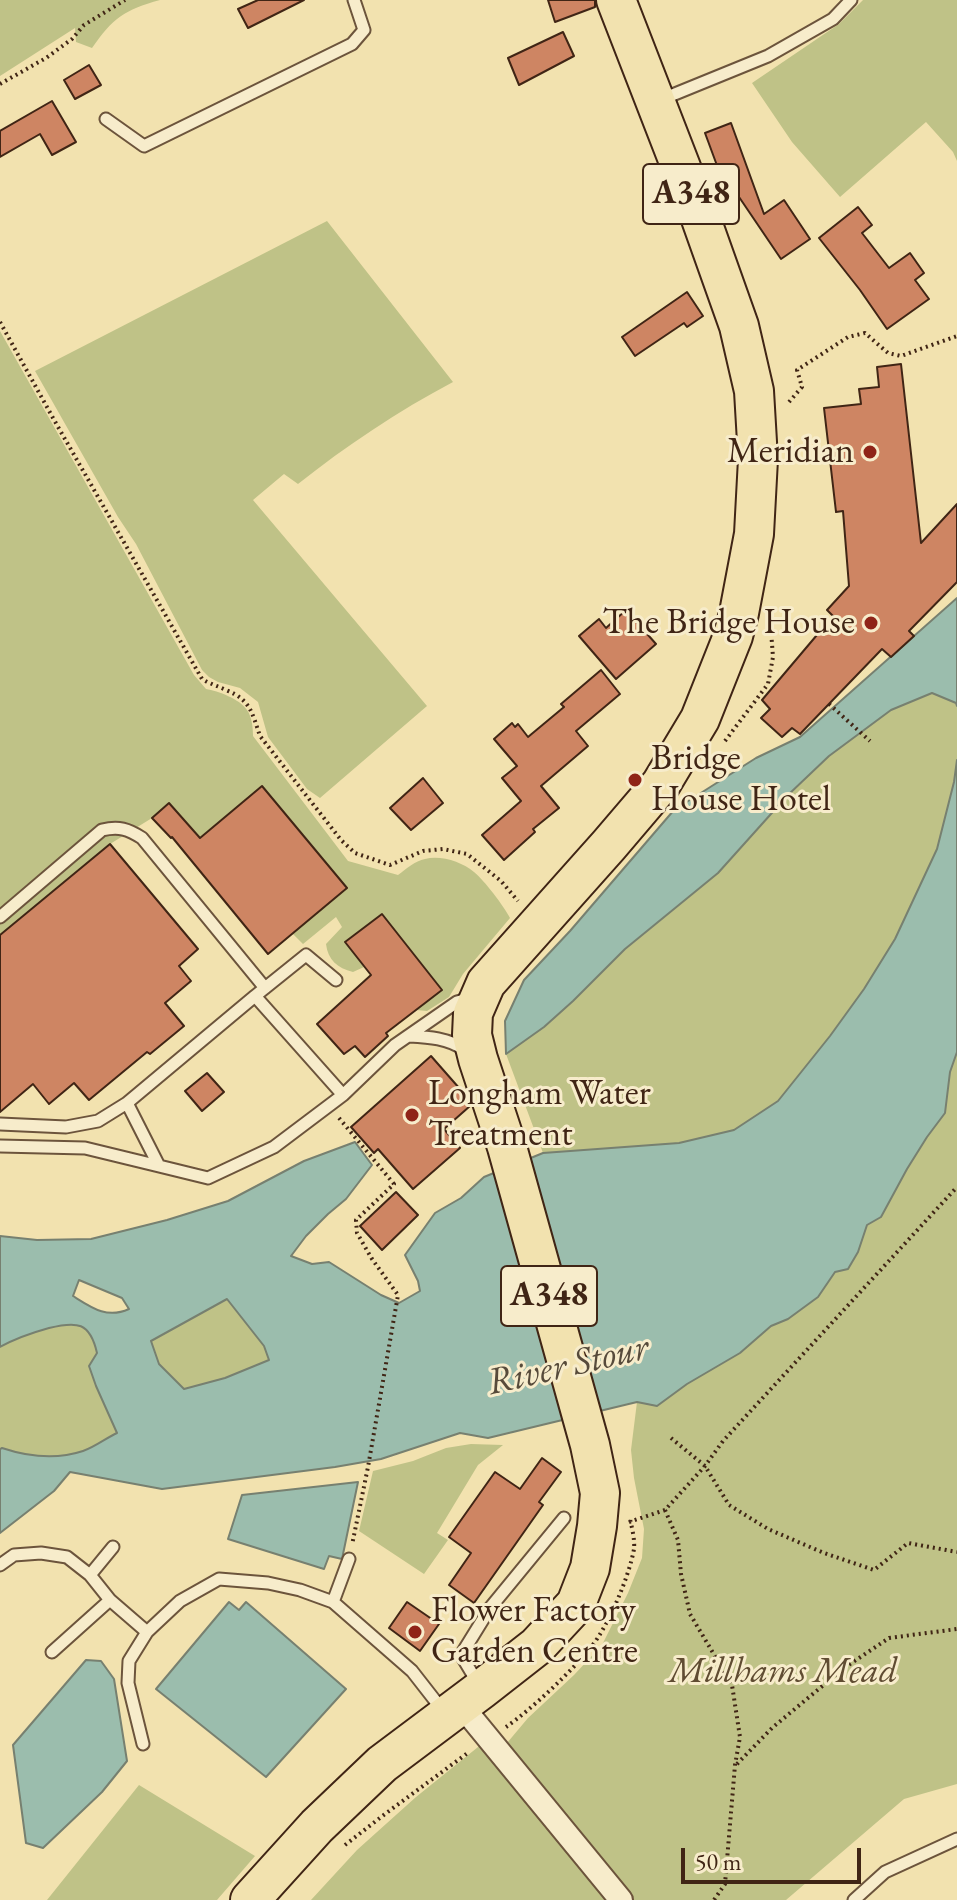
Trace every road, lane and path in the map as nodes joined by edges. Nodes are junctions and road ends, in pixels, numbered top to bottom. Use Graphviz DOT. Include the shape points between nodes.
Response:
graph roads {
  1 [pos="125,0"];
  2 [pos="354,0"];
  3 [pos="616,0"];
  4 [pos="851,0"];
  5 [pos="0,84"];
  6 [pos="655,101"];
  7 [pos="106,119"];
  8 [pos="0,322"];
  9 [pos="957,336"];
  10 [pos="789,402"];
  11 [pos="829,704"];
  12 [pos="870,741"];
  13 [pos="0,917"];
  14 [pos="538,924"];
  15 [pos="336,980"];
  16 [pos="265,988"];
  17 [pos="481,995"];
  18 [pos="255,996"];
  19 [pos="409,1036"];
  20 [pos="478,1059"];
  21 [pos="343,1095"];
  22 [pos="127,1103"];
  23 [pos="329,1106"];
  24 [pos="0,1124"];
  25 [pos="0,1146"];
  26 [pos="159,1166"];
  27 [pos="957,1187"];
  28 [pos="671,1438"];
  29 [pos="705,1466"];
  30 [pos="665,1510"];
  31 [pos="580,1522"];
  32 [pos="113,1547"];
  33 [pos="957,1552"];
  34 [pos="349,1559"];
  35 [pos="0,1565"];
  36 [pos="90,1575"];
  37 [pos="110,1600"];
  38 [pos="333,1602"];
  39 [pos="957,1629"];
  40 [pos="147,1632"];
  41 [pos="52,1652"];
  42 [pos="463,1703"];
  43 [pos="143,1744"];
  44 [pos="735,1765"];
  45 [pos="957,1839"];
  46 [pos="250,1900"];
  47 [pos="621,1900"];
  48 [pos="714,1900"];
  49 [pos="854,1900"];
  1 -- 5 [label="path" via="84,25 46,58"];
  2 -- 7 [label="lane" via="364,30 352,44 144,146"];
  3 -- 6 [label="highway, A348"];
  4 -- 6 [label="lane" via="833,19 768,56"];
  6 -- 14 [label="highway, A348" via="739,326 754,391 754,534 733,636 700,719 661,784"];
  8 -- 14 [label="path" via="202,679 247,703 260,736 341,840 355,853 390,865 423,851 467,854 501,881"];
  9 -- 10 [label="path" via="901,356 888,353 865,333 848,337 797,370 802,387"];
  11 -- 12 [label="path"];
  13 -- 16 [label="lane" via="102,830 118,827 142,838"];
  14 -- 17 [label="highway, A348"];
  15 -- 16 [label="lane" via="306,955"];
  16 -- 18 [label="lane"];
  17 -- 19 [label="lane" via="457,1002"];
  17 -- 20 [label="highway, A348" via="473,1013"];
  18 -- 21 [label="lane"];
  18 -- 22 [label="lane"];
  19 -- 20 [label="lane" via="455,1043"];
  19 -- 21 [label="lane"];
  20 -- 31 [label="highway, A348" via="590,1445 600,1493"];
  21 -- 23 [label="lane"];
  22 -- 24 [label="lane" via="98,1121 66,1127"];
  22 -- 26 [label="lane"];
  23 -- 26 [label="lane" via="274,1147 208,1178"];
  23 -- 34 [label="path" via="394,1184 356,1220 357,1233 398,1295"];
  25 -- 26 [label="lane" via="85,1148"];
  27 -- 29 [label="path"];
  28 -- 29 [label="path"];
  29 -- 30 [label="path"];
  29 -- 33 [label="path" via="729,1505 824,1553 874,1570 908,1543"];
  30 -- 31 [label="path" via="631,1522"];
  30 -- 44 [label="path" via="678,1540 690,1614 732,1685 740,1737"];
  31 -- 42 [label="lane" via="490,1608 461,1655"];
  31 -- 42 [label="highway, A348" via="590,1568 576,1604 537,1646"];
  32 -- 36 [label="lane"];
  34 -- 38 [label="lane"];
  35 -- 36 [label="lane" via="14,1555 41,1553 67,1557"];
  36 -- 37 [label="lane"];
  37 -- 40 [label="lane"];
  37 -- 41 [label="lane"];
  38 -- 40 [label="lane" via="268,1583 219,1579 180,1601"];
  38 -- 42 [label="lane" via="412,1671"];
  39 -- 44 [label="path" via="889,1638 844,1668"];
  40 -- 43 [label="lane" via="129,1661 128,1683"];
  42 -- 46 [label="highway, A348" via="382,1764"];
  42 -- 47 [label="street"];
  44 -- 48 [label="path" via="725,1884"];
  45 -- 49 [label="lane" via="885,1872"];
}
